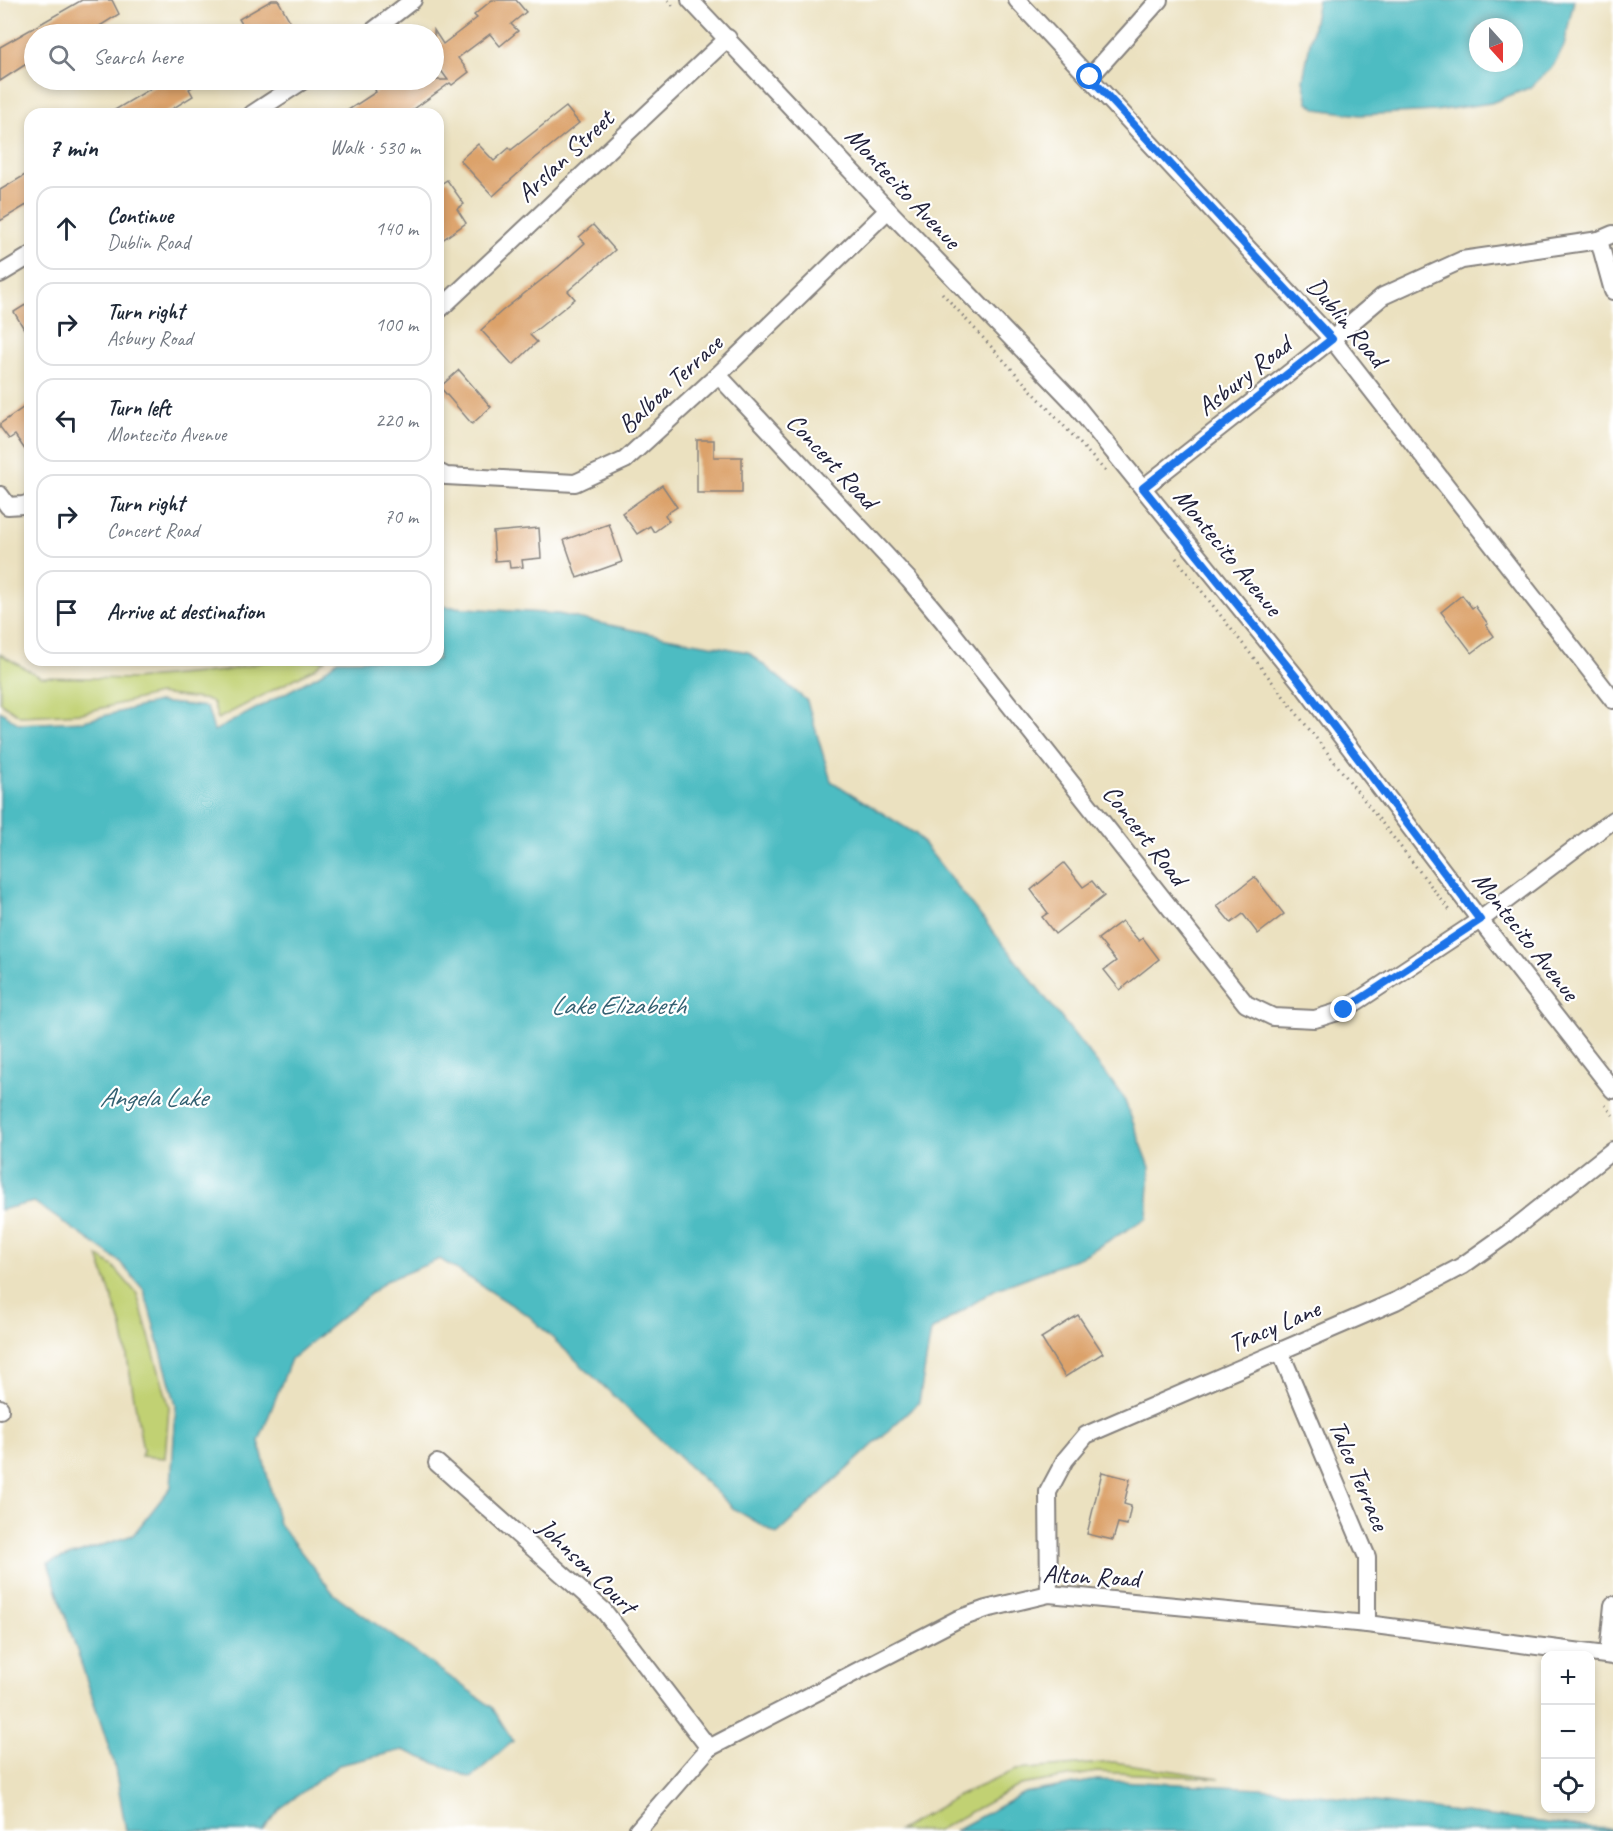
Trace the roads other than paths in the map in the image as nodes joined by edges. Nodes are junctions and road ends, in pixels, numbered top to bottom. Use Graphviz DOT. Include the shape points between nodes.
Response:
graph roads {
  1 [pos="413,0"];
  2 [pos="690,0"];
  3 [pos="1017,0"];
  4 [pos="1159,0"];
  5 [pos="382,24"];
  6 [pos="728,38"];
  7 [pos="1090,77"];
  8 [pos="289,90"];
  9 [pos="261,108"];
  10 [pos="888,210"];
  11 [pos="1606,237"];
  12 [pos="24,260"];
  13 [pos="0,274"];
  14 [pos="1613,291"];
  15 [pos="444,304"];
  16 [pos="1332,339"];
  17 [pos="718,375"];
  18 [pos="444,475"];
  19 [pos="1143,488"];
  20 [pos="4,501"];
  21 [pos="24,505"];
  22 [pos="1613,700"];
  23 [pos="1613,820"];
  24 [pos="1480,920"];
  25 [pos="1613,1090"];
  26 [pos="1613,1150"];
  27 [pos="1280,1351"];
  28 [pos="437,1463"];
  29 [pos="1049,1594"];
  30 [pos="1613,1605"];
  31 [pos="1367,1624"];
  32 [pos="1610,1655"];
  33 [pos="709,1748"];
  34 [pos="637,1831"];
  1 -- 5 [label="street"];
  2 -- 6 [label="street, Montecito Avenue"];
  3 -- 7 [label="street, Dublin Road"];
  4 -- 7 [label="street"];
  6 -- 10 [label="street, Montecito Avenue"];
  6 -- 15 [label="street, Arslan Street"];
  7 -- 16 [label="street, Dublin Road"];
  8 -- 9 [label="street"];
  10 -- 17 [label="street, Balboa Terrace"];
  10 -- 19 [label="street, Montecito Avenue" via="1073,402"];
  11 -- 14 [label="street"];
  11 -- 16 [label="street, Asbury Road" via="1462,260 1383,296"];
  12 -- 13 [label="street"];
  16 -- 19 [label="street, Asbury Road"];
  16 -- 22 [label="street, Dublin Road"];
  17 -- 18 [label="street, Balboa Terrace" via="625,460 575,483"];
  17 -- 24 [label="street, Concert Road" via="923,597 1245,1004 1273,1017 1315,1019 1344,1010"];
  19 -- 24 [label="street, Montecito Avenue" via="1301,683"];
  20 -- 21 [label="street"];
  23 -- 24 [label="street, Concert Road"];
  24 -- 25 [label="street, Montecito Avenue"];
  26 -- 27 [label="street, Tracy Lane" via="1462,1266 1396,1301"];
  27 -- 29 [label="street, Tracy Lane" via="1086,1435 1065,1460 1048,1492"];
  27 -- 31 [label="street, Talco Terrace" via="1367,1557"];
  28 -- 33 [label="street, Johnson Court" via="604,1611"];
  29 -- 31 [label="street, Alton Road"];
  29 -- 33 [label="street, Alton Road" via="958,1619"];
  30 -- 32 [label="street"];
  31 -- 32 [label="street, Alton Road"];
  33 -- 34 [label="street, Alton Road"];
}
